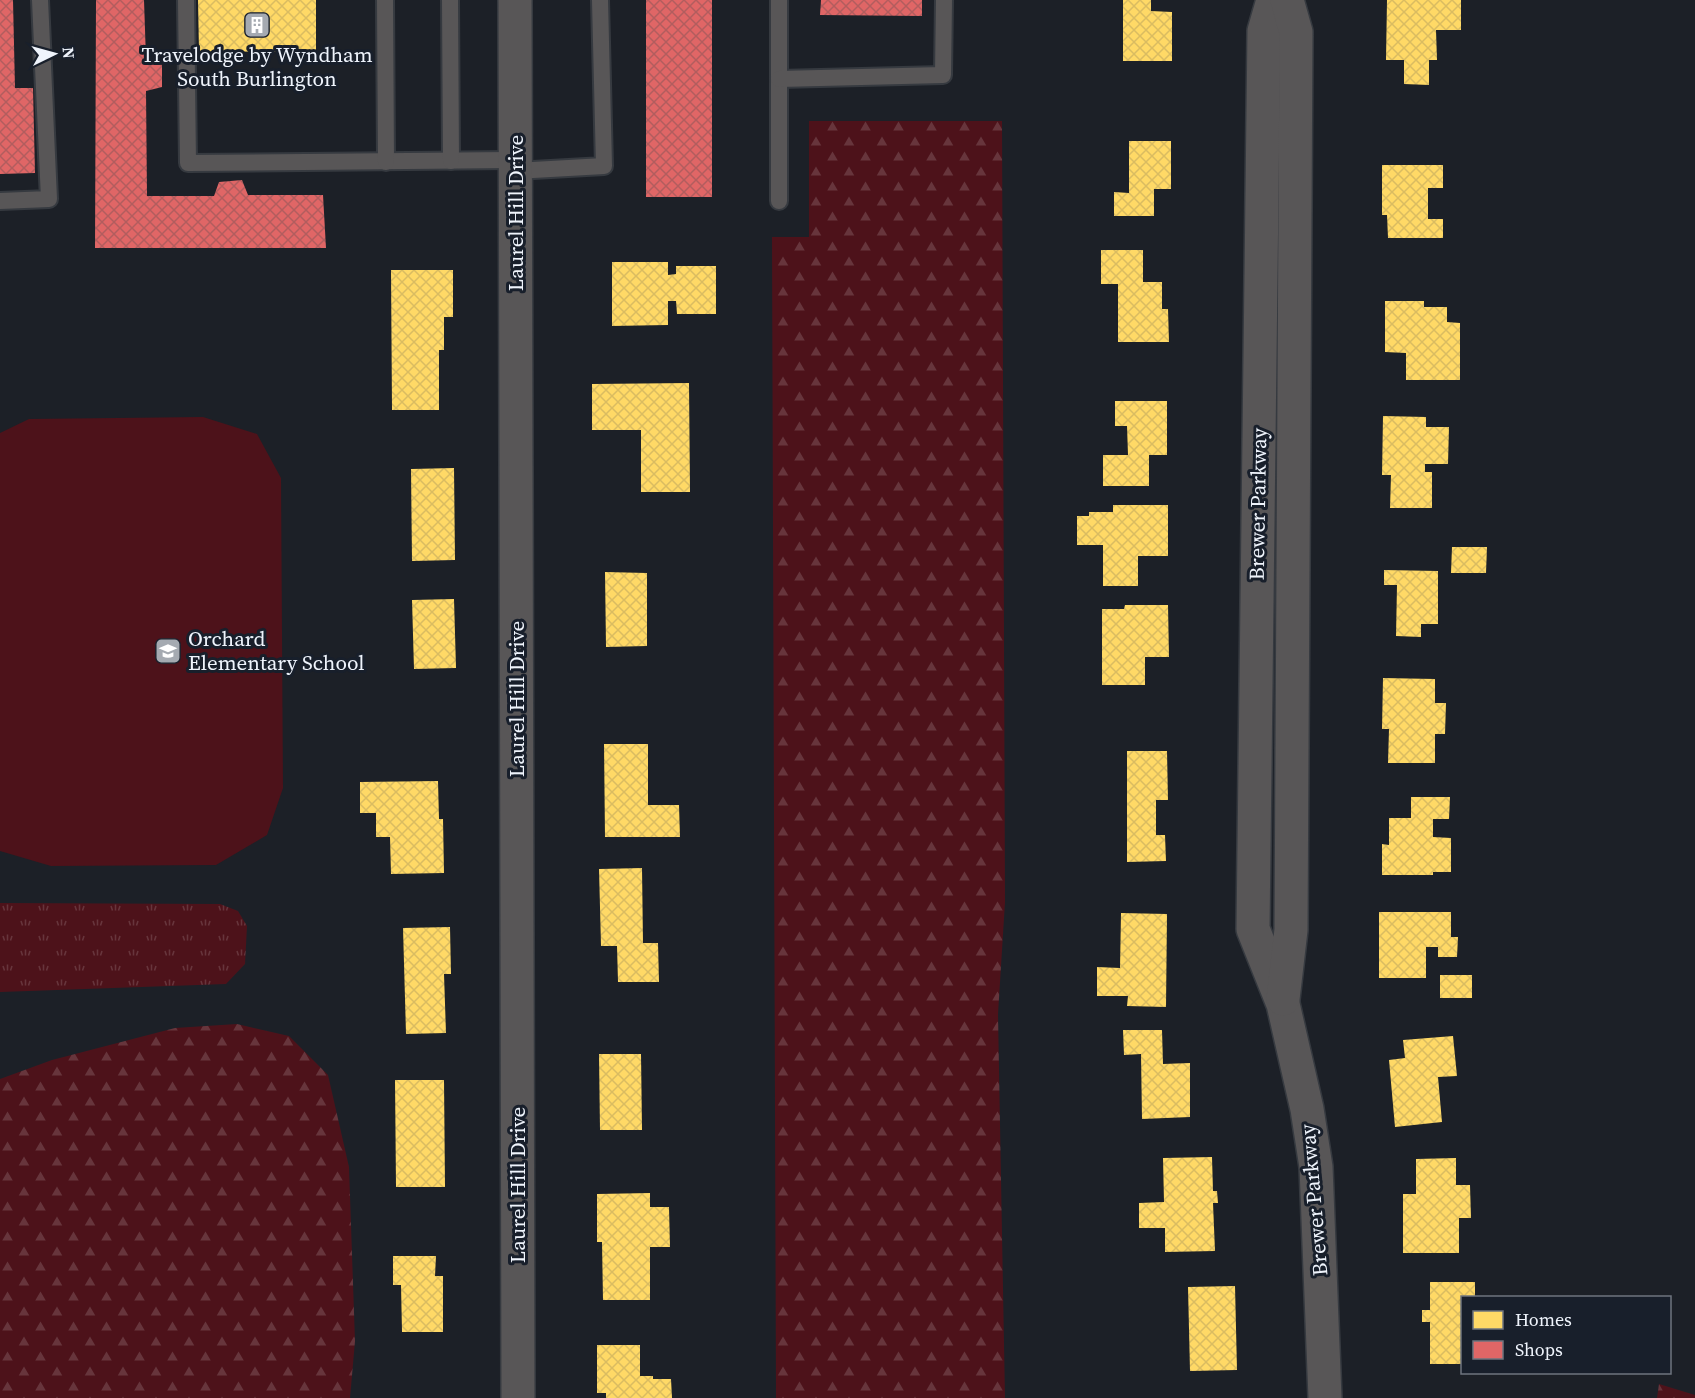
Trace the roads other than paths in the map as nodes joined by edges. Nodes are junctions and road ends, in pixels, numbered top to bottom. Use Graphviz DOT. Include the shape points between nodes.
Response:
graph roads {
  1 [pos="40,0"];
  2 [pos="186,0"];
  3 [pos="385,0"];
  4 [pos="450,0"];
  5 [pos="515,0"];
  6 [pos="600,0"];
  7 [pos="778,0"];
  8 [pos="944,0"];
  9 [pos="1273,0"];
  10 [pos="1287,0"];
  11 [pos="779,79"];
  12 [pos="451,161"];
  13 [pos="386,162"];
  14 [pos="515,166"];
  15 [pos="0,201"];
  16 [pos="779,201"];
  17 [pos="1283,1004"];
  18 [pos="518,1398"];
  19 [pos="1325,1398"];
  1 -- 15 [label="lane" via="49,200"];
  2 -- 13 [label="lane" via="188,162"];
  3 -- 13 [label="lane"];
  4 -- 12 [label="lane"];
  5 -- 14 [label="street, Laurel Hill Drive"];
  6 -- 14 [label="lane" via="604,166"];
  7 -- 11 [label="lane"];
  8 -- 11 [label="lane" via="943,75"];
  9 -- 17 [label="street, Brewer Parkway" via="1264,31 1253,929"];
  10 -- 17 [label="street, Brewer Parkway" via="1296,32 1291,930"];
  11 -- 16 [label="lane"];
  12 -- 13 [label="lane"];
  12 -- 14 [label="lane"];
  14 -- 18 [label="street, Laurel Hill Drive"];
  17 -- 19 [label="street, Brewer Parkway" via="1316,1167"];
}
